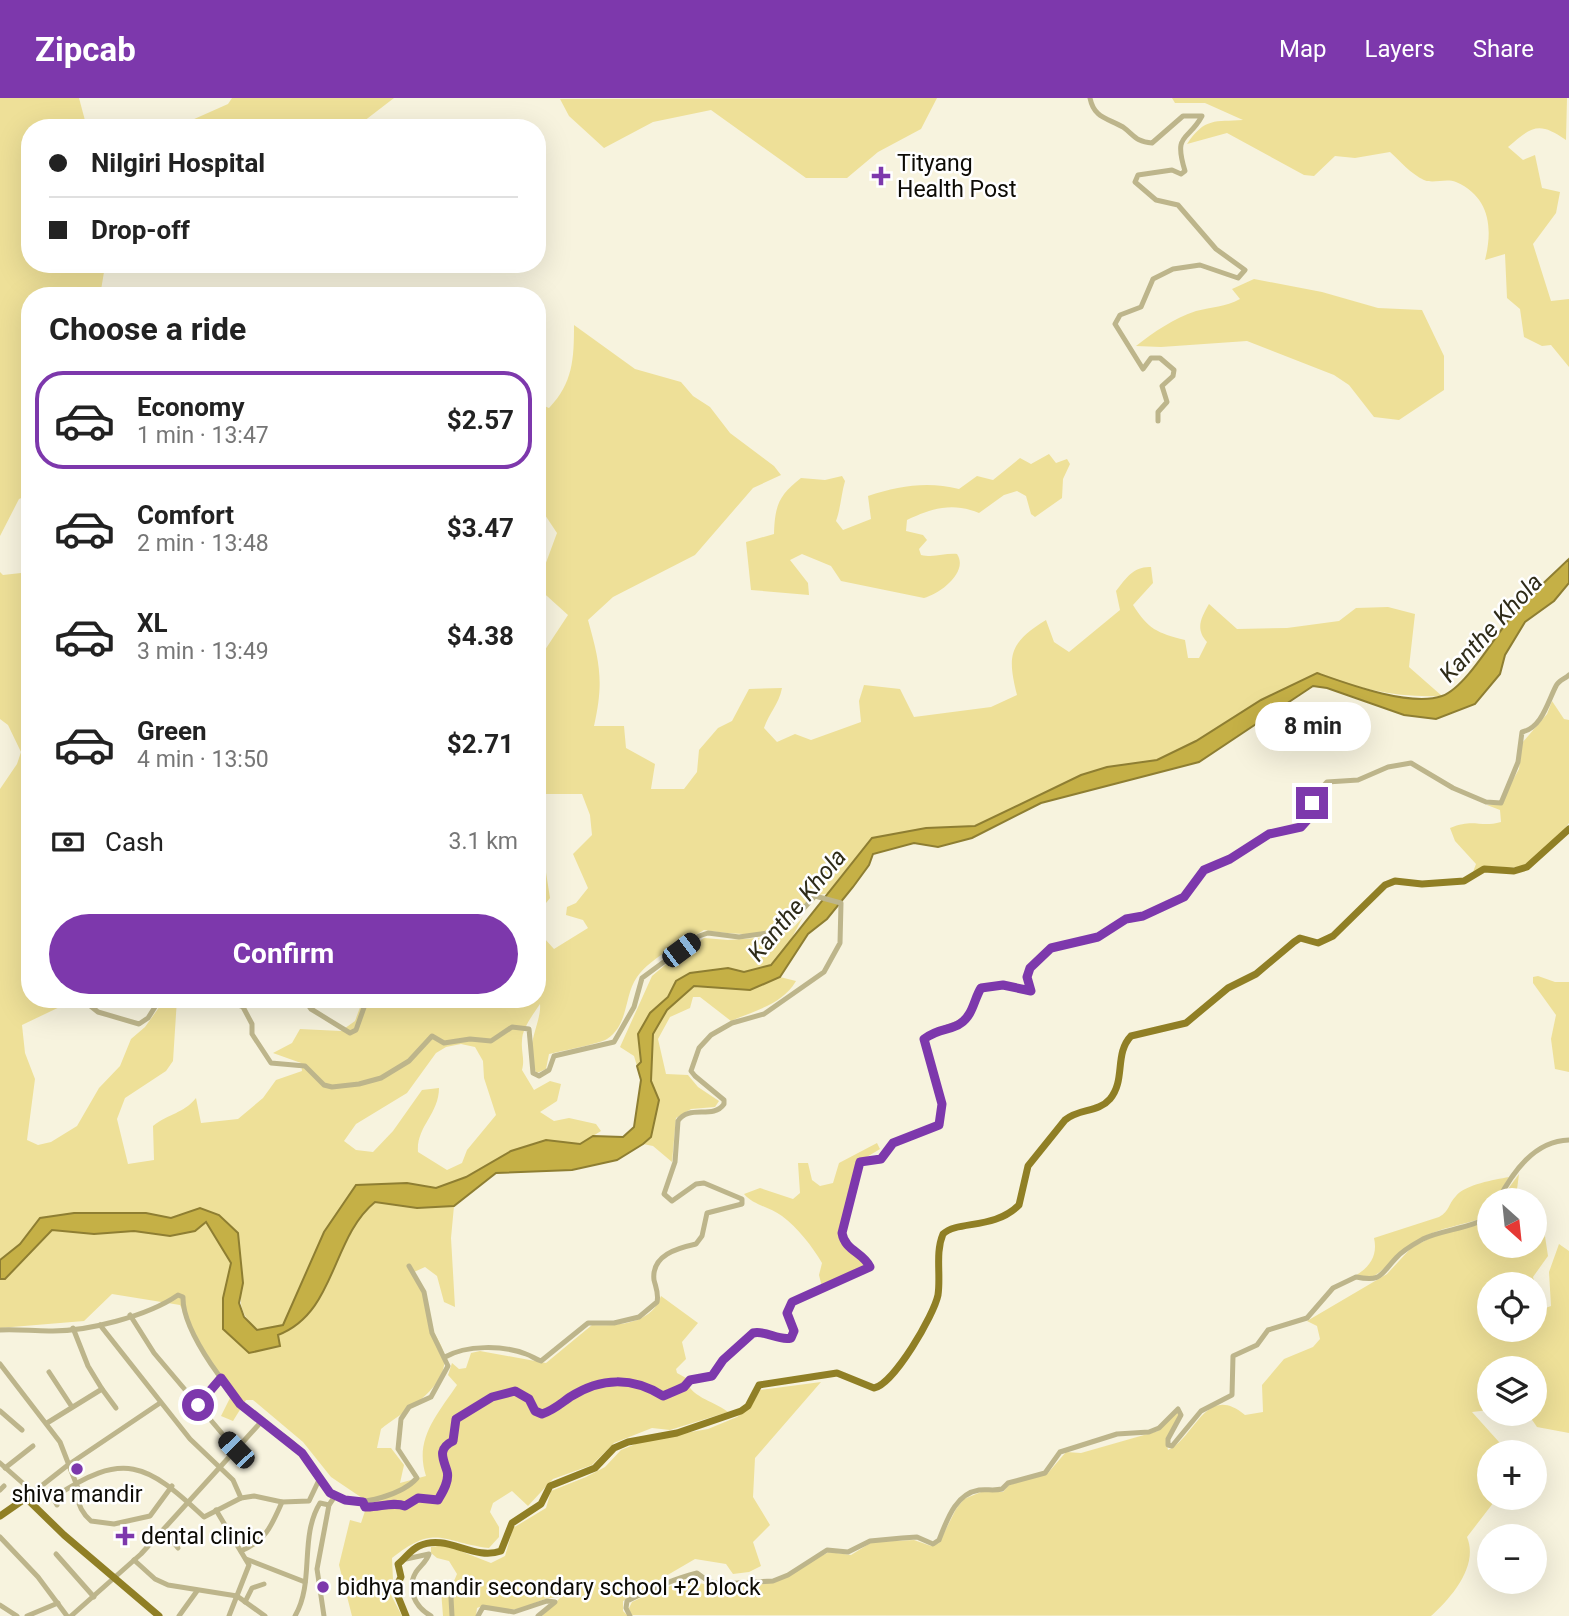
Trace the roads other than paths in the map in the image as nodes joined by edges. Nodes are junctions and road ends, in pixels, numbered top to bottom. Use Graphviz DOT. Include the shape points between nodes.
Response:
graph roads {
  1 [pos="1090,98"];
  2 [pos="1158,421"];
  3 [pos="1569,675"];
  4 [pos="1569,829"];
  5 [pos="93,1008"];
  6 [pos="154,1008"];
  7 [pos="243,1008"];
  8 [pos="310,1008"];
  9 [pos="364,1008"];
  10 [pos="1569,1140"];
  11 [pos="1504,1188"];
  12 [pos="1477,1223"];
  13 [pos="409,1266"];
  14 [pos="130,1315"];
  15 [pos="100,1325"];
  16 [pos="73,1328"];
  17 [pos="0,1330"];
  18 [pos="444,1357"];
  19 [pos="0,1364"];
  20 [pos="49,1372"];
  21 [pos="221,1378"];
  22 [pos="102,1389"];
  23 [pos="160,1403"];
  24 [pos="198,1405"];
  25 [pos="72,1407"];
  26 [pos="116,1408"];
  27 [pos="0,1411"];
  28 [pos="261,1422"];
  29 [pos="47,1423"];
  30 [pos="22,1430"];
  31 [pos="33,1446"];
  32 [pos="236,1450"];
  33 [pos="3,1465"];
  34 [pos="68,1465"];
  35 [pos="217,1468"];
  36 [pos="319,1480"];
  37 [pos="76,1482"];
  38 [pos="172,1486"];
  39 [pos="40,1488"];
  40 [pos="30,1495"];
  41 [pos="335,1496"];
  42 [pos="53,1498"];
  43 [pos="241,1498"];
  44 [pos="190,1502"];
  45 [pos="282,1502"];
  46 [pos="363,1502"];
  47 [pos="57,1505"];
  48 [pos="329,1505"];
  49 [pos="216,1510"];
  50 [pos="0,1516"];
  51 [pos="164,1530"];
  52 [pos="0,1537"];
  53 [pos="178,1548"];
  54 [pos="241,1551"];
  55 [pos="55,1554"];
  56 [pos="246,1559"];
  57 [pos="134,1560"];
  58 [pos="403,1560"];
  59 [pos="307,1568"];
  60 [pos="317,1569"];
  61 [pos="113,1578"];
  62 [pos="305,1582"];
  63 [pos="264,1584"];
  64 [pos="458,1585"];
  65 [pos="197,1591"];
  66 [pos="237,1596"];
  67 [pos="94,1597"];
  68 [pos="245,1601"];
  69 [pos="58,1603"];
  70 [pos="0,1605"];
  71 [pos="17,1616"];
  72 [pos="27,1616"];
  73 [pos="69,1616"];
  74 [pos="159,1616"];
  75 [pos="178,1616"];
  76 [pos="229,1616"];
  77 [pos="265,1616"];
  78 [pos="295,1616"];
  79 [pos="324,1616"];
  80 [pos="406,1616"];
  81 [pos="431,1616"];
  82 [pos="452,1616"];
  83 [pos="478,1616"];
  84 [pos="538,1616"];
  85 [pos="631,1616"];
  1 -- 2 [label="street" via="1102,118 1141,142 1152,143 1165,135 1183,116 1202,117 1182,139 1179,154 1185,171 1138,176 1135,182 1156,200 1178,205 1216,248 1245,270 1238,278 1200,265 1172,269 1153,279 1141,307 1120,315 1115,324 1143,369 1151,358 1160,358 1174,370 1162,386 1167,402 1158,412"];
  3 -- 46 [label="street" via="1558,682 1543,715 1522,732 1518,762 1501,803 1486,802 1453,788 1411,763 1388,766 1358,780 1327,782 1301,827 1269,834 1204,870 1184,897 1126,919 1098,937 1051,948 1030,968 1031,991 1003,985 979,990 960,1024 936,1029 924,1039 942,1104 939,1125 893,1143 881,1159 860,1162 857,1167 842,1233 845,1244 870,1267 792,1302 787,1313 794,1331 791,1338 753,1333 712,1376 690,1380 669,1395 629,1382 608,1381 542,1414 515,1391 492,1397 456,1419 453,1441 442,1454 447,1476 438,1500 418,1498 405,1506 398,1503 379,1508 365,1507"];
  4 -- 58 [label="main road" via="1527,867 1514,871 1484,869 1464,881 1395,881 1376,890 1368,905 1333,936 1318,943 1300,938 1186,1023 1131,1036 1122,1049 1121,1076 1111,1098 1100,1108 1065,1120 1028,1166 1019,1205 1003,1217 943,1234 933,1311 880,1387 837,1373 759,1385 741,1411 677,1433 628,1442 614,1448 595,1468 557,1482 541,1504 512,1523 501,1550 491,1553 435,1541 418,1546"];
  5 -- 6 [label="street" via="139,1024"];
  7 -- 18 [label="street" via="252,1034 271,1063 305,1066 332,1087 381,1078 409,1061 432,1036 444,1042 491,1041 512,1027 529,1029 530,1064 539,1076 549,1070 554,1056 614,1042 634,1007 642,978 699,936 783,931 815,896 841,903 840,943 824,972 764,1014 711,1035 694,1060 691,1070 695,1076 724,1104 712,1112 688,1112 678,1121 675,1162 664,1194 672,1201 704,1183 742,1199 742,1204 708,1213 700,1241 672,1250 659,1263 654,1272 657,1302 639,1317 589,1323 541,1361 496,1348 456,1350"];
  8 -- 9 [label="street" via="349,1033 356,1030"];
  10 -- 11 [label="street" via="1551,1141 1535,1150"];
  12 -- 85 [label="street" via="1420,1241 1376,1279 1356,1277 1333,1288 1307,1318 1268,1330 1257,1345 1237,1352 1231,1363 1232,1395 1195,1416 1175,1445 1168,1445 1168,1439 1181,1415 1178,1409 1149,1432 1079,1444 1060,1452 1045,1473 963,1497 933,1544 902,1538 870,1541 848,1552 827,1550 773,1581 720,1584 697,1573 627,1601"];
  13 -- 18 [label="street" via="424,1292 432,1333"];
  14 -- 15 [label="street"];
  14 -- 21 [label="street" via="178,1295 183,1297 197,1337"];
  14 -- 24 [label="street" via="154,1353"];
  15 -- 16 [label="street"];
  15 -- 23 [label="street"];
  16 -- 17 [label="street"];
  16 -- 22 [label="street"];
  18 -- 46 [label="street" via="446,1373 431,1397 409,1407 401,1419 398,1449 417,1478"];
  19 -- 29 [label="street"];
  20 -- 25 [label="street"];
  21 -- 24 [label="street"];
  21 -- 28 [label="street"];
  22 -- 25 [label="street"];
  22 -- 26 [label="street"];
  23 -- 34 [label="street"];
  23 -- 35 [label="street"];
  24 -- 32 [label="street"];
  25 -- 29 [label="street"];
  27 -- 30 [label="street"];
  28 -- 32 [label="street"];
  28 -- 36 [label="street" via="302,1453"];
  29 -- 34 [label="street"];
  31 -- 33 [label="street"];
  32 -- 35 [label="street"];
  33 -- 40 [label="street"];
  34 -- 37 [label="street"];
  34 -- 39 [label="street"];
  35 -- 43 [label="street" via="233,1480"];
  35 -- 44 [label="street" via="218,1473"];
  36 -- 41 [label="street"];
  36 -- 45 [label="street" via="309,1501"];
  37 -- 38 [label="street" via="131,1467"];
  37 -- 38 [label="street" via="82,1511 91,1521 105,1525 149,1516"];
  37 -- 42 [label="street"];
  38 -- 44 [label="street"];
  39 -- 40 [label="street"];
  39 -- 42 [label="street"];
  40 -- 50 [label="main road"];
  40 -- 61 [label="main road"];
  41 -- 46 [label="street"];
  41 -- 48 [label="street"];
  42 -- 47 [label="street"];
  43 -- 45 [label="street" via="261,1495"];
  43 -- 49 [label="street"];
  44 -- 49 [label="street" via="204,1517"];
  44 -- 51 [label="street"];
  45 -- 54 [label="street" via="268,1534"];
  48 -- 59 [label="street" via="320,1503 308,1542"];
  48 -- 60 [label="street"];
  49 -- 54 [label="street"];
  51 -- 53 [label="street"];
  51 -- 57 [label="street"];
  52 -- 69 [label="street"];
  54 -- 56 [label="street"];
  55 -- 67 [label="street"];
  56 -- 62 [label="street"];
  56 -- 66 [label="street" via="249,1565"];
  57 -- 61 [label="street"];
  57 -- 65 [label="street" via="155,1579"];
  58 -- 80 [label="main road" via="398,1564 401,1577 395,1589"];
  58 -- 81 [label="street" via="429,1553 416,1572 412,1590 418,1606"];
  59 -- 60 [label="street"];
  59 -- 62 [label="street"];
  60 -- 79 [label="street"];
  61 -- 67 [label="street"];
  61 -- 74 [label="main road"];
  62 -- 78 [label="street"];
  63 -- 68 [label="street" via="252,1588"];
  64 -- 82 [label="street" via="451,1598"];
  65 -- 66 [label="street"];
  65 -- 75 [label="street"];
  66 -- 68 [label="street"];
  66 -- 76 [label="street"];
  67 -- 73 [label="street"];
  68 -- 77 [label="street"];
  69 -- 72 [label="street"];
  69 -- 73 [label="street"];
  70 -- 71 [label="street"];
  83 -- 84 [label="street" via="483,1607 514,1612 555,1602"];
}
